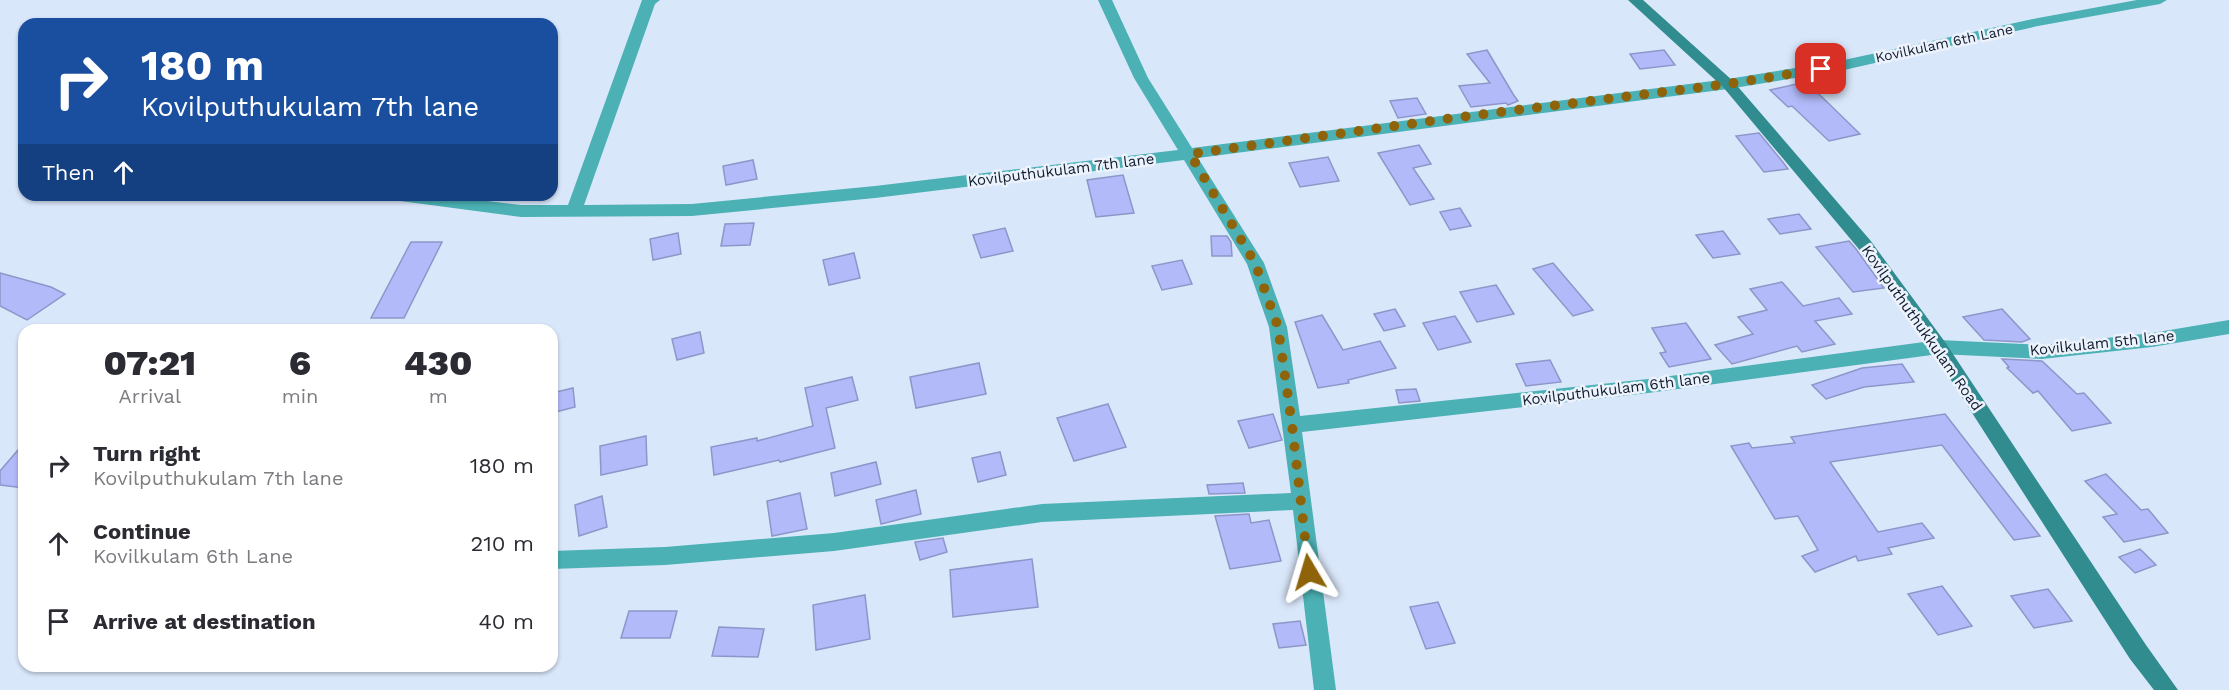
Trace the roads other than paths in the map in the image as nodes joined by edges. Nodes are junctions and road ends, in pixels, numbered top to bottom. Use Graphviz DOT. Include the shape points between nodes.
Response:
graph roads {
  1 [pos="653,0"];
  2 [pos="1105,0"];
  3 [pos="1635,0"];
  4 [pos="2160,0"];
  5 [pos="1728,84"];
  6 [pos="1190,154"];
  7 [pos="437,201"];
  8 [pos="574,211"];
  9 [pos="2229,327"];
  10 [pos="1939,347"];
  11 [pos="1292,425"];
  12 [pos="1300,501"];
  13 [pos="558,560"];
  14 [pos="1325,690"];
  15 [pos="2167,690"];
  1 -- 8 [label="street" via="649,0"];
  2 -- 6 [label="street" via="1140,78"];
  3 -- 5 [label="street, Kovilputhuthukkulam Road"];
  4 -- 5 [label="street, Kovilkulam 6th Lane" via="2038,22 1844,65"];
  5 -- 6 [label="street, Kovilputhukulam 7th lane"];
  5 -- 10 [label="street, Kovilputhuthukkulam Road" via="1864,244"];
  6 -- 8 [label="street, Kovilputhukulam 7th lane" via="692,210"];
  6 -- 11 [label="street" via="1255,263 1278,327"];
  7 -- 8 [label="street, Kovilputhukulam 7th lane" via="521,212"];
  9 -- 10 [label="street, Kovilkulam 5th lane" via="2042,352"];
  10 -- 11 [label="street, Kovilputhukulam 6th lane" via="1648,386"];
  10 -- 15 [label="street, Kovilputhuthukkulam Road" via="2138,652"];
  11 -- 12 [label="street"];
  12 -- 13 [label="street" via="1042,513 834,542 666,556"];
  12 -- 14 [label="street"];
}
